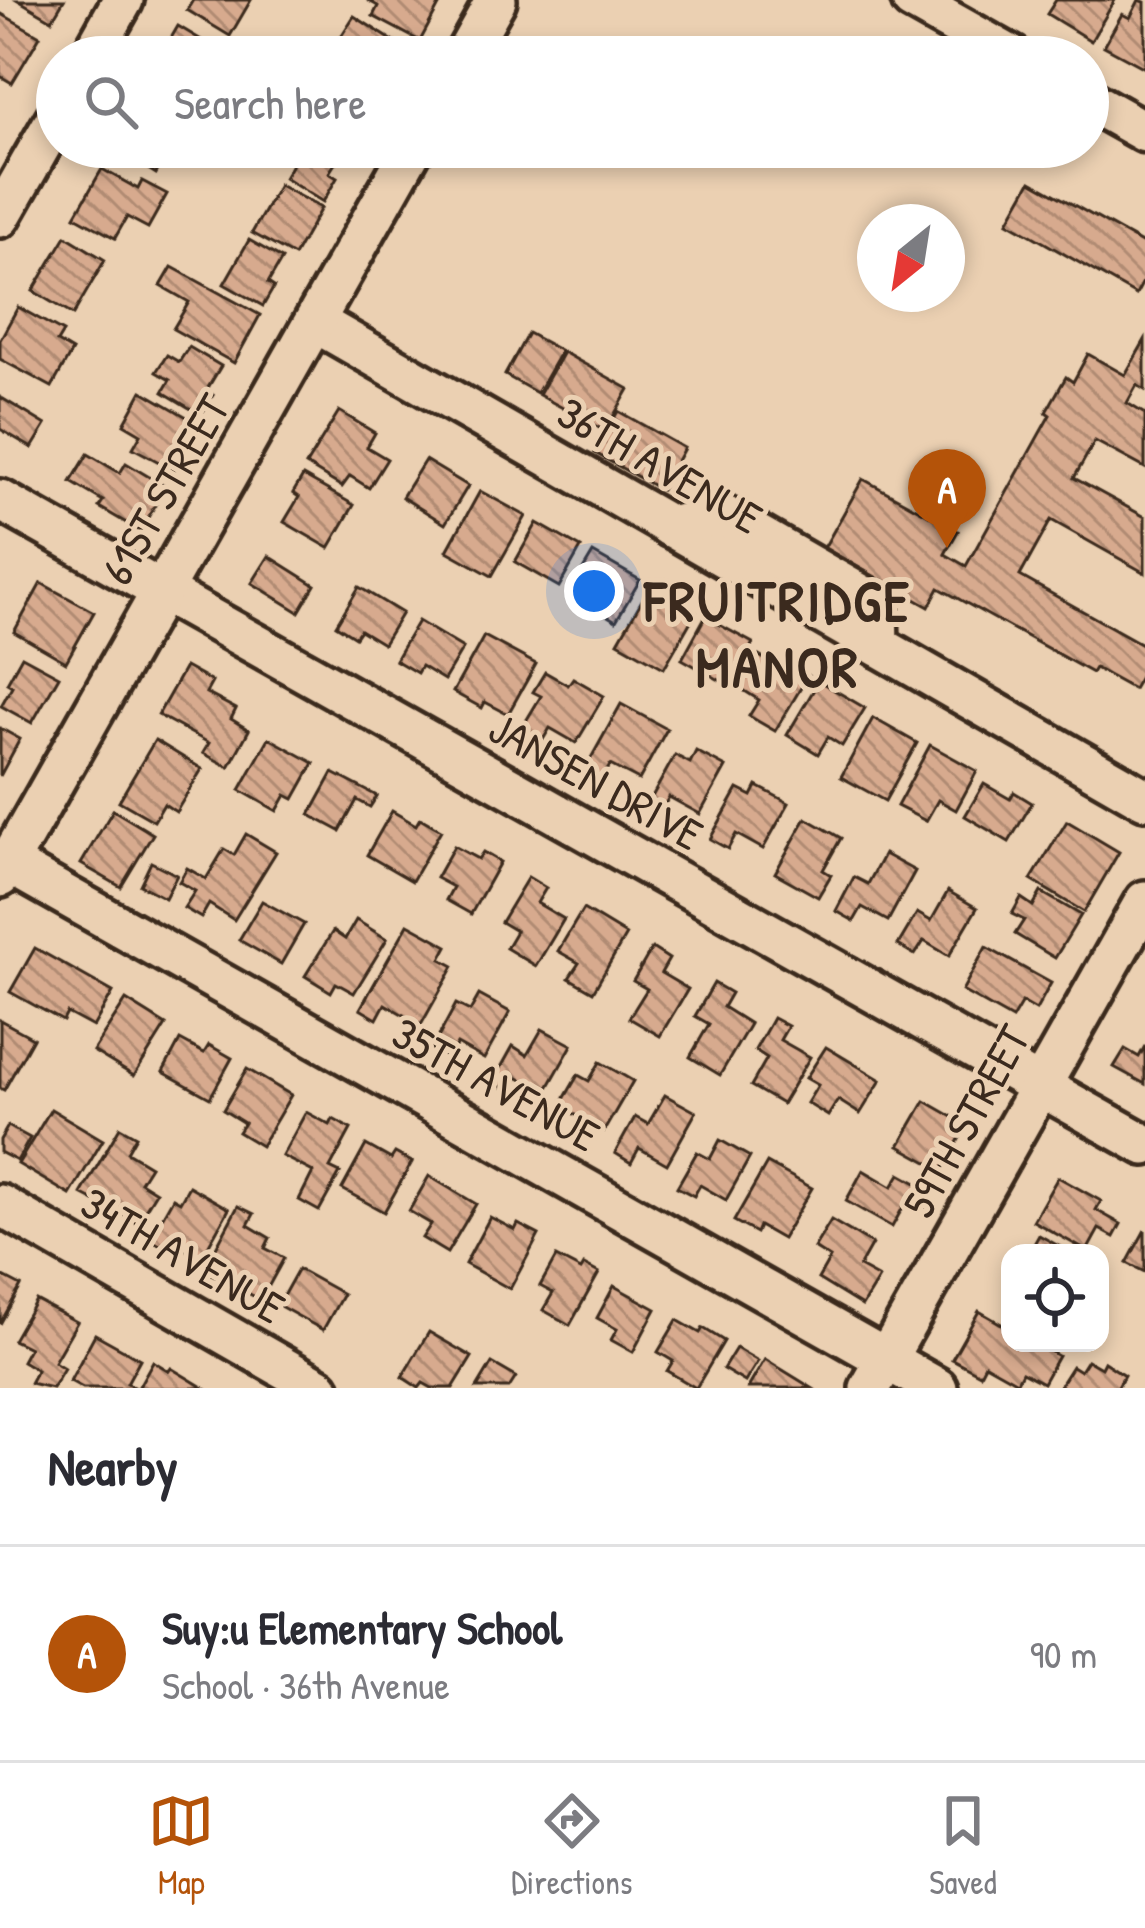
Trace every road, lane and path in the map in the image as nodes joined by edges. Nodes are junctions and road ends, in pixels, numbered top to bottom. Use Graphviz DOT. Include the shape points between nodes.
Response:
graph roads {
  1 [pos="123,0"];
  2 [pos="496,0"];
  3 [pos="912,0"];
  4 [pos="103,36"];
  5 [pos="476,36"];
  6 [pos="976,36"];
  7 [pos="1109,112"];
  8 [pos="1145,132"];
  9 [pos="36,154"];
  10 [pos="401,168"];
  11 [pos="0,217"];
  12 [pos="315,322"];
  13 [pos="0,500"];
  14 [pos="162,591"];
  15 [pos="1145,799"];
  16 [pos="4,870"];
  17 [pos="1145,902"];
  18 [pos="1040,1087"];
  19 [pos="1145,1145"];
  20 [pos="0,1204"];
  21 [pos="878,1374"];
  22 [pos="319,1388"];
  23 [pos="937,1388"];
  1 -- 4 [label="street"];
  2 -- 5 [label="street"];
  3 -- 6 [label="street"];
  7 -- 8 [label="street"];
  9 -- 11 [label="street"];
  10 -- 12 [label="street, 61ST STREET"];
  12 -- 14 [label="street, 61ST STREET"];
  12 -- 15 [label="street, 36TH AVENUE"];
  13 -- 14 [label="street, JANSEN DRIVE"];
  14 -- 16 [label="street, 61ST STREET"];
  14 -- 18 [label="street, JANSEN DRIVE"];
  16 -- 21 [label="street, 35TH AVENUE"];
  17 -- 18 [label="street, 59TH STREET"];
  18 -- 19 [label="street, JANSEN DRIVE"];
  18 -- 21 [label="street, 59TH STREET"];
  20 -- 22 [label="street, 34TH AVENUE"];
  21 -- 23 [label="street, 35TH AVENUE"];
}
